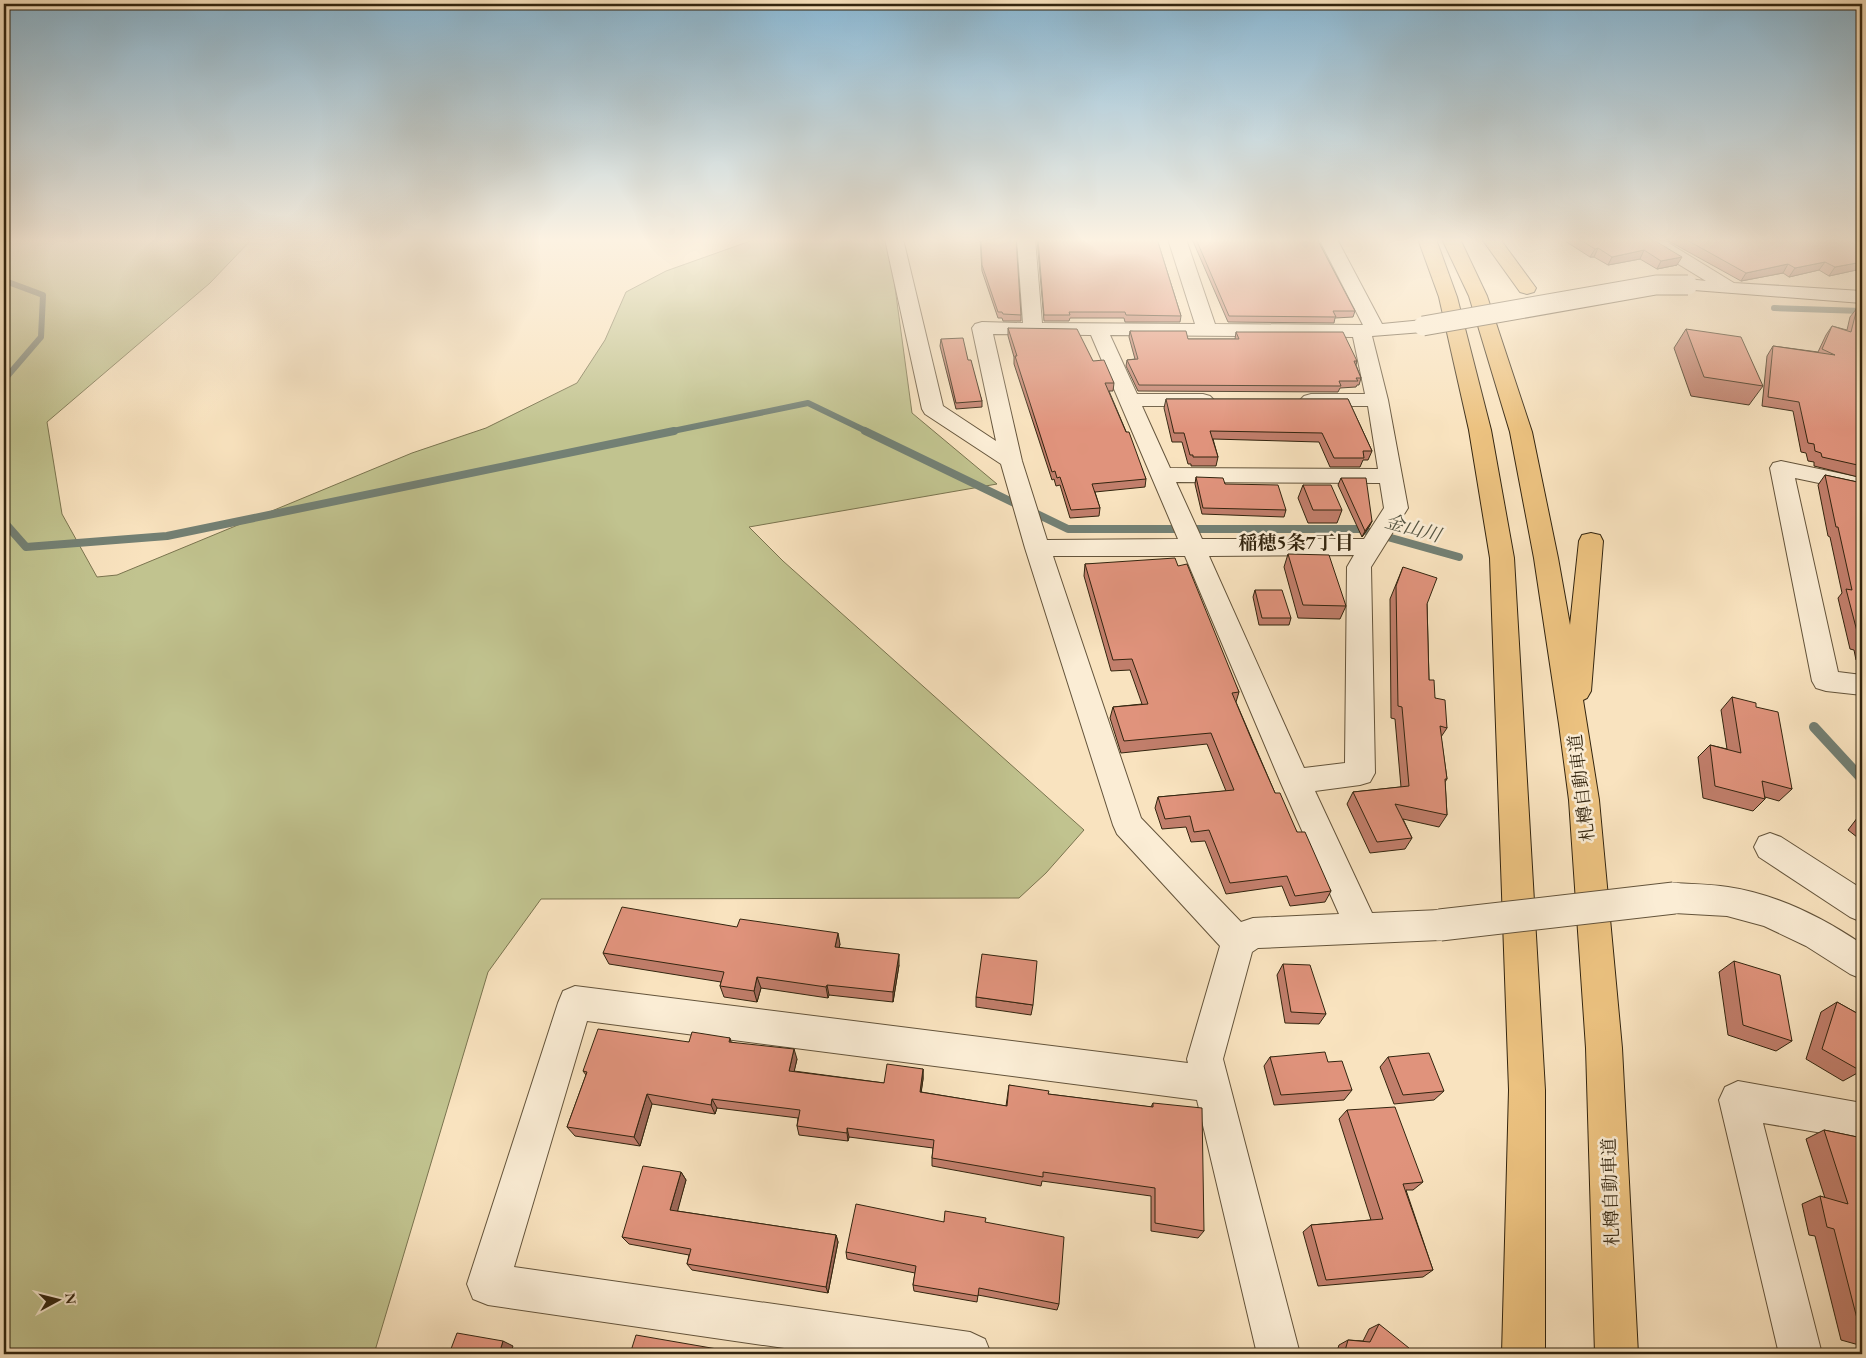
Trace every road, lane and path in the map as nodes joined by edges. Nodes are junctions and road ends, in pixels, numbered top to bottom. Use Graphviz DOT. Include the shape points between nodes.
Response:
graph roads {
  1 [pos="909,302"];
  2 [pos="1031,302"];
  3 [pos="1198,302"];
  4 [pos="1356,302"];
  5 [pos="1449,302"];
  6 [pos="1480,302"];
  7 [pos="1557,302"];
  8 [pos="1033,329"];
  9 [pos="1098,330"];
  10 [pos="1207,330"];
  11 [pos="1368,331"];
  12 [pos="1129,400"];
  13 [pos="1227,400"];
  14 [pos="1296,400"];
  15 [pos="1377,400"];
  16 [pos="1011,461"];
  17 [pos="1161,476"];
  18 [pos="1391,476"];
  19 [pos="1862,485"];
  20 [pos="1188,535"];
  21 [pos="1034,537"];
  22 [pos="1376,539"];
  23 [pos="1591,541"];
  24 [pos="1862,685"];
  25 [pos="1573,724"];
  26 [pos="1295,781"];
  27 [pos="1770,847"];
  28 [pos="1862,907"];
  29 [pos="1362,928"];
  30 [pos="1238,942"];
  31 [pos="1862,963"];
  32 [pos="1212,1084"];
  33 [pos="1862,1124"];
  34 [pos="1526,1277"];
  35 [pos="970,1354"];
  36 [pos="1279,1354"];
  37 [pos="1508,1354"];
  38 [pos="1524,1354"];
  39 [pos="1617,1354"];
  40 [pos="1801,1354"];
  1 -- 16 [label="street" via="933,409"];
  2 -- 8 [label="street"];
  3 -- 10 [label="street"];
  4 -- 11 [label="street"];
  5 -- 34 [label="highway" via="1480,430 1502,558 1527,1090"];
  6 -- 25 [label="highway, 札樽自動車道" via="1521,432 1546,558"];
  7 -- 11 [label="street, bridge" via="1423,326"];
  8 -- 9 [label="street"];
  8 -- 16 [label="street" via="982,328"];
  9 -- 10 [label="street"];
  9 -- 12 [label="street"];
  10 -- 11 [label="street"];
  11 -- 15 [label="street"];
  12 -- 13 [label="street"];
  12 -- 17 [label="street"];
  14 -- 15 [label="street"];
  15 -- 18 [label="street"];
  16 -- 21 [label="street"];
  17 -- 18 [label="street"];
  17 -- 20 [label="street"];
  18 -- 22 [label="street" via="1396,508"];
  19 -- 24 [label="street" via="1780,468 1826,681"];
  20 -- 21 [label="street"];
  20 -- 22 [label="street"];
  20 -- 26 [label="street"];
  21 -- 30 [label="street" via="1128,825"];
  22 -- 26 [label="street" via="1359,567 1360,773"];
  23 -- 25 [label="highway"];
  25 -- 39 [label="highway, 札樽自動車道" via="1584,800 1604,1048"];
  26 -- 29 [label="street"];
  27 -- 28 [label="street"];
  29 -- 30 [label="street" via="1253,932"];
  29 -- 31 [label="street, bridge" via="1440,925 1674,898 1737,903 1776,915 1819,936"];
  30 -- 32 [label="street" via="1205,1059"];
  32 -- 35 [label="street" via="575,1003 488,1284"];
  32 -- 36 [label="street"];
  33 -- 40 [label="street" via="1858,1120 1738,1100"];
  34 -- 37 [label="highway"];
  34 -- 38 [label="highway"];
}
